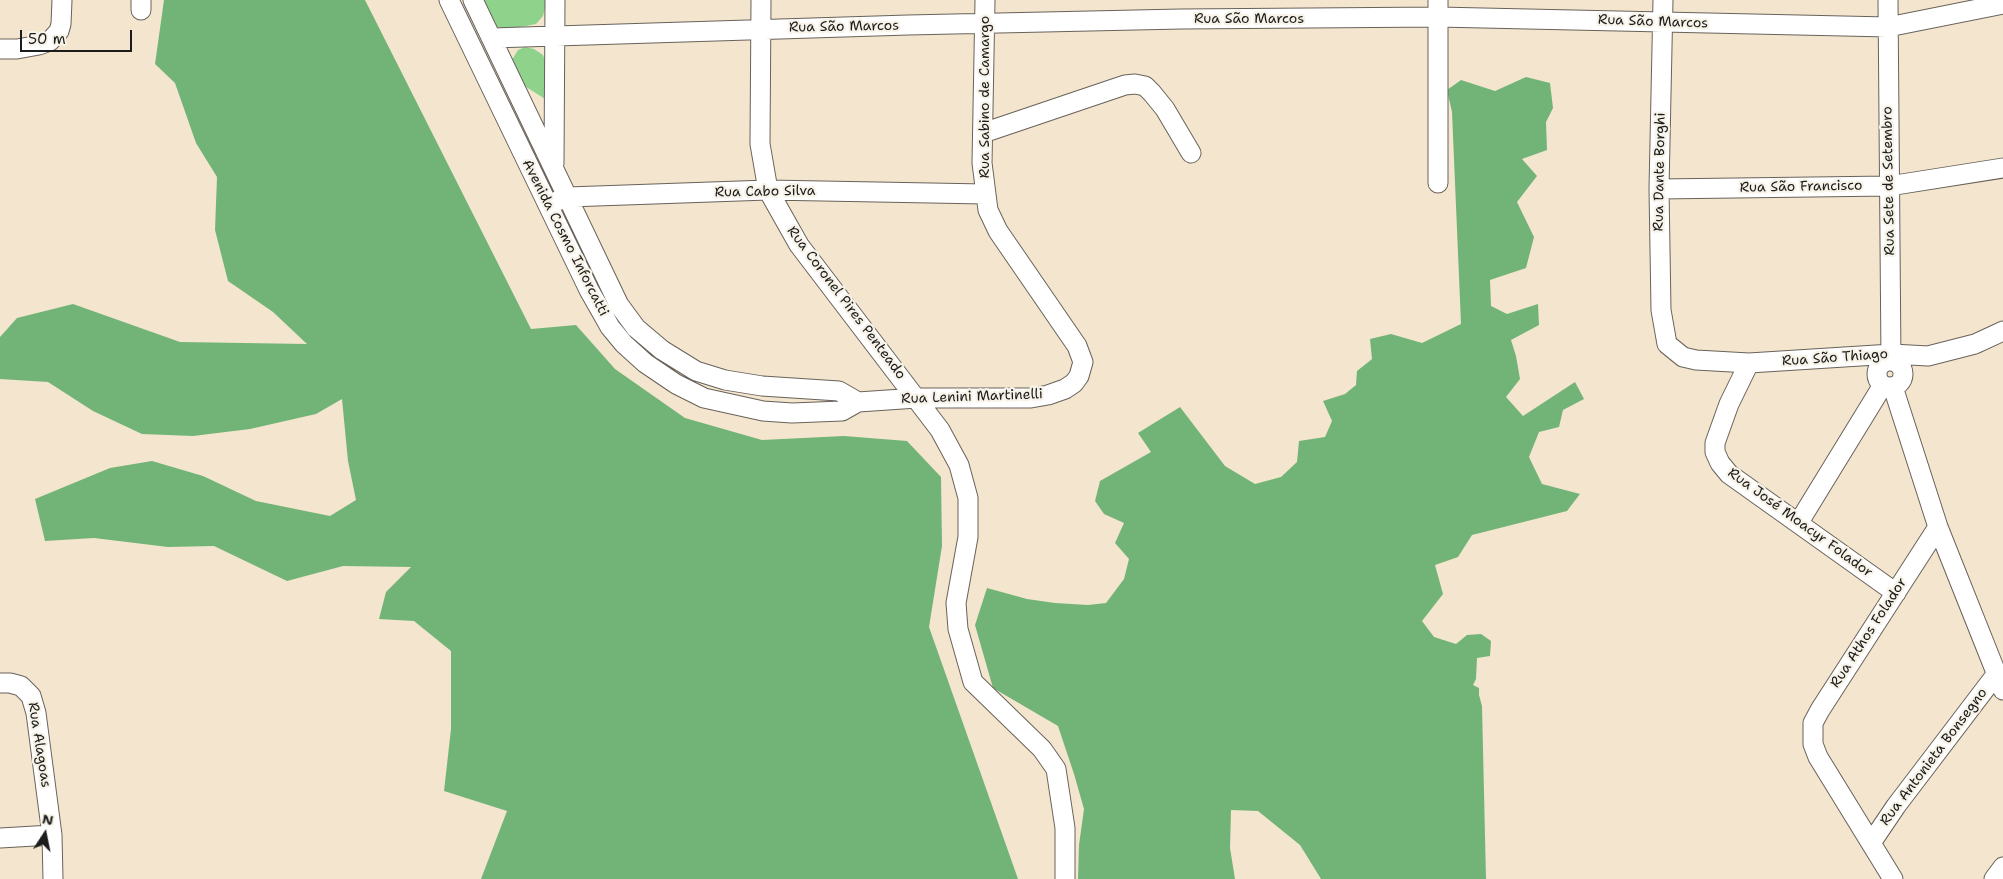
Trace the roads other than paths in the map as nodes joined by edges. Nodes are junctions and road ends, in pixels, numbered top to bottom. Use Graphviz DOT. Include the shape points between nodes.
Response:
graph roads {
  1 [pos="62,0"];
  2 [pos="449,0"];
  3 [pos="473,0"];
  4 [pos="555,0"];
  5 [pos="761,0"];
  6 [pos="985,0"];
  7 [pos="1663,0"];
  8 [pos="1888,0"];
  9 [pos="2003,4"];
  10 [pos="1438,8"];
  11 [pos="1662,23"];
  12 [pos="985,24"];
  13 [pos="1888,27"];
  14 [pos="761,29"];
  15 [pos="492,38"];
  16 [pos="555,38"];
  17 [pos="0,49"];
  18 [pos="983,133"];
  19 [pos="1191,153"];
  20 [pos="2003,168"];
  21 [pos="554,169"];
  22 [pos="1438,183"];
  23 [pos="1889,186"];
  24 [pos="1659,189"];
  25 [pos="768,190"];
  26 [pos="985,194"];
  27 [pos="568,197"];
  28 [pos="547,204"];
  29 [pos="2003,331"];
  30 [pos="1667,344"];
  31 [pos="1892,357"];
  32 [pos="1748,363"];
  33 [pos="1079,376"];
  34 [pos="1888,386"];
  35 [pos="917,398"];
  36 [pos="858,402"];
  37 [pos="1798,522"];
  38 [pos="1938,527"];
  39 [pos="1896,593"];
  40 [pos="2000,681"];
  41 [pos="5,683"];
  42 [pos="52,835"];
  43 [pos="0,838"];
  44 [pos="1871,843"];
  45 [pos="2003,867"];
  46 [pos="53,879"];
  47 [pos="1065,879"];
  48 [pos="1893,879"];
  49 [pos="1994,879"];
  1 -- 17 [label="street" via="59,31 50,40 17,49"];
  2 -- 28 [label="street, Avenida Cosmo Inforcatti"];
  3 -- 15 [label="street, Avenida Cosmo Inforcatti"];
  4 -- 16 [label="street"];
  5 -- 14 [label="street, Rua Coronel Pires Penteado"];
  6 -- 12 [label="street, Rua Sabino de Camargo"];
  7 -- 11 [label="street, Rua Dante Borghi"];
  8 -- 13 [label="street, Rua Sete de Setembro"];
  9 -- 13 [label="street, Rua São Marcos"];
  10 -- 11 [label="street, Rua São Marcos"];
  10 -- 12 [label="street, Rua São Marcos"];
  10 -- 22 [label="street"];
  11 -- 13 [label="street, Rua São Marcos"];
  11 -- 24 [label="street, Rua Dante Borghi"];
  12 -- 14 [label="street, Rua São Marcos"];
  12 -- 18 [label="street, Rua Sabino de Camargo"];
  13 -- 23 [label="street, Rua Sete de Setembro"];
  14 -- 16 [label="street, Rua São Marcos"];
  14 -- 25 [label="street, Rua Coronel Pires Penteado" via="760,144"];
  15 -- 16 [label="street, Rua São Marcos"];
  15 -- 21 [label="street, Avenida Cosmo Inforcatti"];
  16 -- 21 [label="street"];
  18 -- 19 [label="street" via="1135,84 1145,86 1165,109"];
  18 -- 26 [label="street, Rua Sabino de Camargo"];
  20 -- 23 [label="street, Rua São Francisco"];
  21 -- 27 [label="street, Avenida Cosmo Inforcatti"];
  23 -- 24 [label="street, Rua São Francisco"];
  23 -- 31 [label="street, Rua Sete de Setembro"];
  24 -- 30 [label="street, Rua Dante Borghi" via="1661,310"];
  25 -- 26 [label="street, Rua Cabo Silva"];
  25 -- 27 [label="street, Rua Cabo Silva"];
  25 -- 35 [label="street, Rua Coronel Pires Penteado" via="799,245"];
  26 -- 33 [label="street, Rua Sabino de Camargo" via="998,231 1076,346 1082,362"];
  27 -- 28 [label="street, Rua Cabo Silva"];
  27 -- 36 [label="street, Avenida Cosmo Inforcatti" via="620,305 636,328 662,350 696,371 724,380 839,391"];
  28 -- 36 [label="street, Avenida Cosmo Inforcatti" via="610,327 645,363 676,384 704,398 772,412 842,411"];
  29 -- 31 [label="street, Rua São Thiago" via="1975,344 1928,356"];
  30 -- 32 [label="street, Rua São Thiago" via="1683,357"];
  31 -- 32 [label="street, Rua São Thiago"];
  31 -- 34 [label="street" via="1881,365 1877,376"];
  32 -- 37 [label="street, Rua José Moacyr Folador" via="1718,431 1716,452 1729,474"];
  33 -- 35 [label="street, Rua Lenini Martinelli" via="1065,389 1031,398"];
  34 -- 37 [label="street"];
  34 -- 38 [label="street"];
  35 -- 36 [label="street, Rua Lenini Martinelli"];
  35 -- 47 [label="street, Rua Coronel Pires Penteado" via="959,465 968,498 968,537 956,603 958,629 973,682 1042,749 1056,769 1064,828"];
  37 -- 39 [label="street, Rua José Moacyr Folador"];
  38 -- 39 [label="street, Rua Athos Folador"];
  38 -- 40 [label="street"];
  39 -- 44 [label="street, Rua Athos Folador" via="1813,724 1813,744 1818,757"];
  40 -- 44 [label="street, Rua Antonieta Bonsegno" via="1896,806"];
  41 -- 42 [label="street, Rua Alagoas" via="20,686 31,696"];
  42 -- 43 [label="street"];
  42 -- 46 [label="street, Rua Alagoas"];
  44 -- 48 [label="street"];
  45 -- 49 [label="street"];
}
